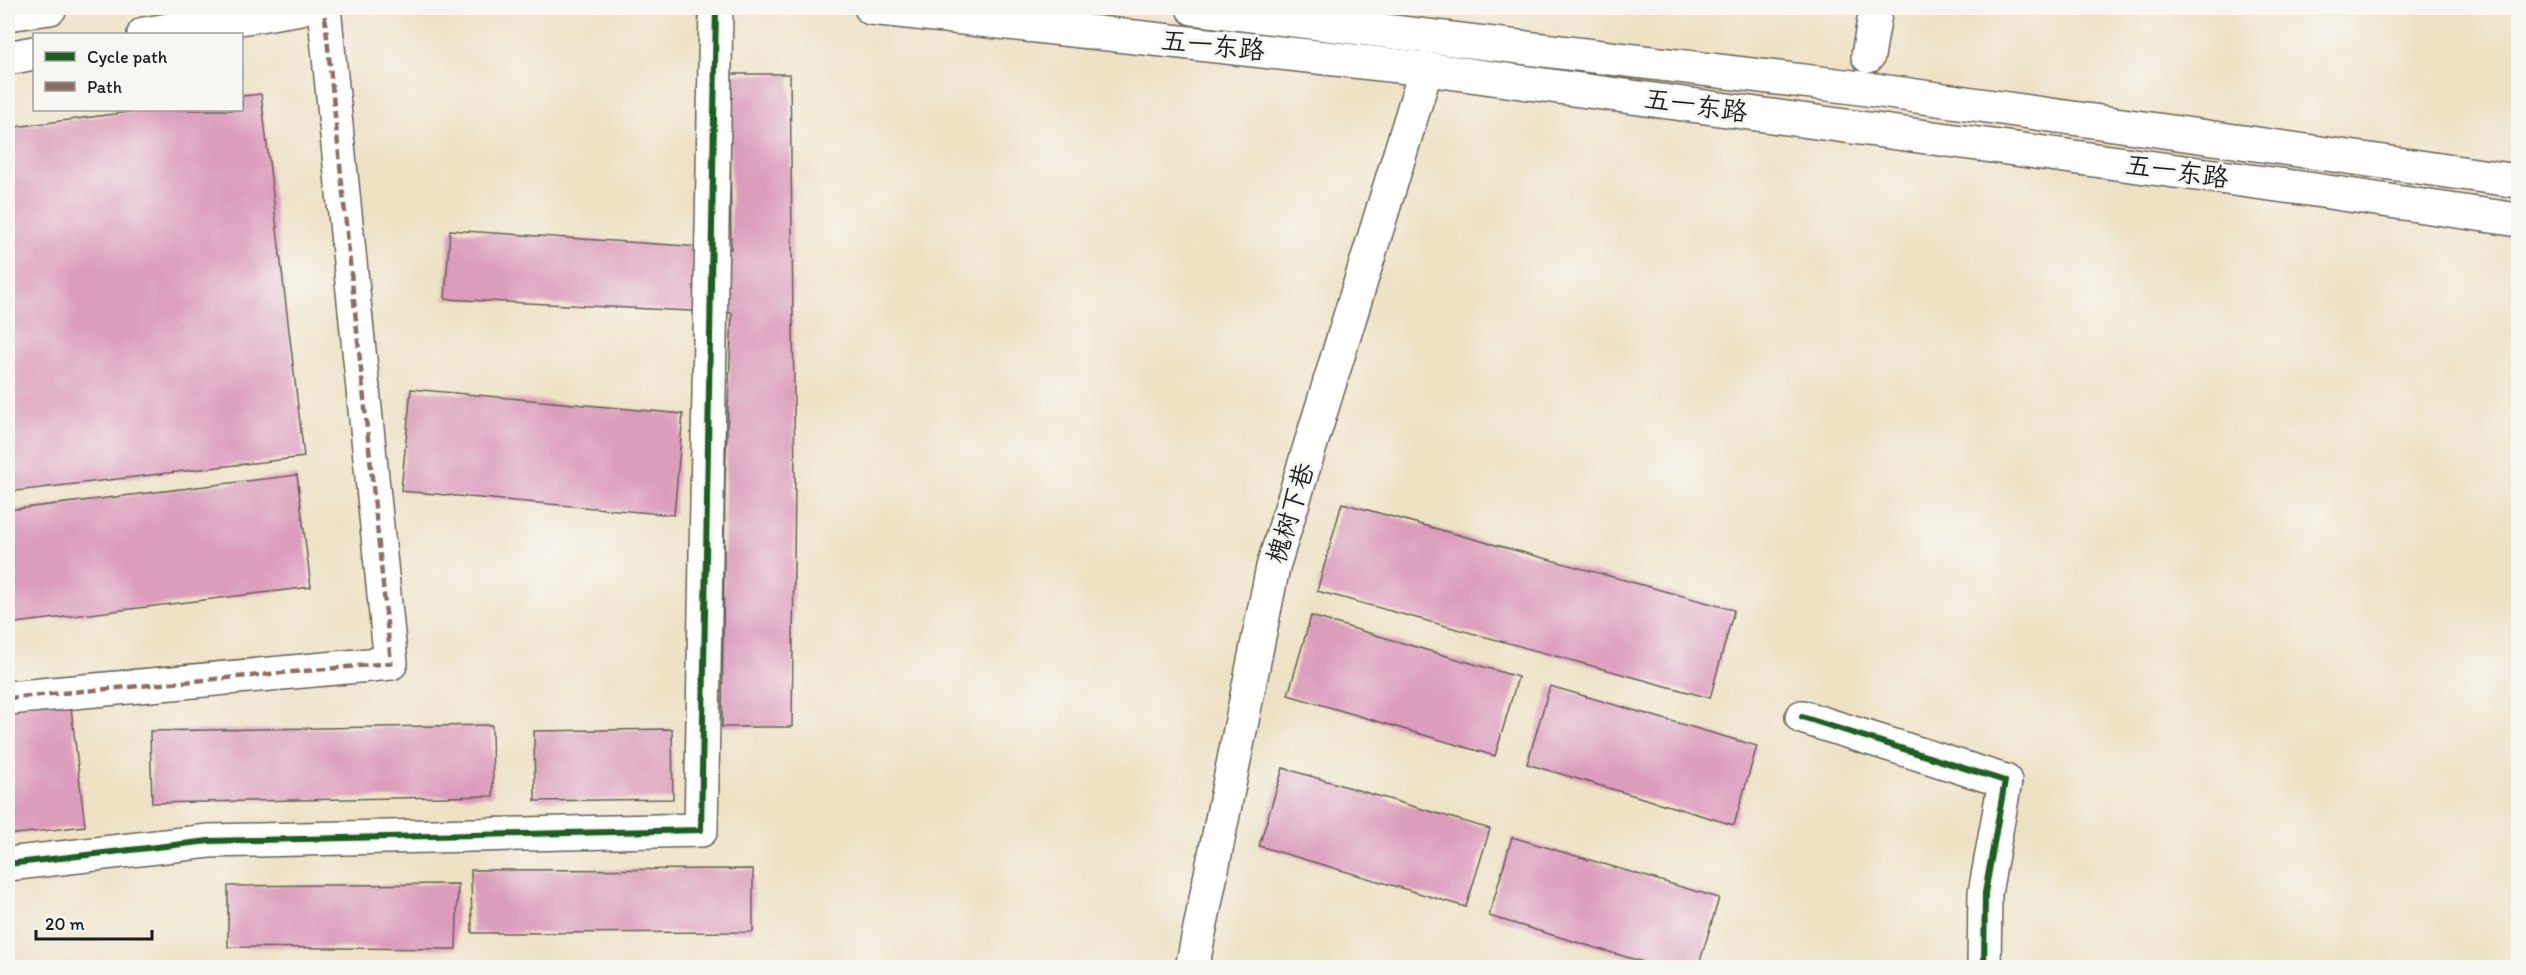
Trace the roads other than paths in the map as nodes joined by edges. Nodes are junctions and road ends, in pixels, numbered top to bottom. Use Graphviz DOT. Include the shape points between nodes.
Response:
graph roads {
  1 [pos="50,8"];
  2 [pos="301,8"];
  3 [pos="324,8"];
  4 [pos="716,8"];
  5 [pos="877,8"];
  6 [pos="1193,8"];
  7 [pos="1876,8"];
  8 [pos="8,14"];
  9 [pos="150,33"];
  10 [pos="33,53"];
  11 [pos="1868,56"];
  12 [pos="8,58"];
  13 [pos="1426,69"];
  14 [pos="2518,181"];
  15 [pos="2518,220"];
  16 [pos="8,698"];
  17 [pos="1802,717"];
  18 [pos="8,864"];
  19 [pos="1192,968"];
  20 [pos="1984,968"];
  1 -- 8 [label="main road"];
  2 -- 9 [label="main road"];
  3 -- 16 [label="main road" via="391,663"];
  4 -- 18 [label="main road" via="701,830 209,841"];
  5 -- 13 [label="main road, 五一东路"];
  6 -- 14 [label="main road, 五一东路" via="1853,87"];
  7 -- 11 [label="main road"];
  10 -- 12 [label="main road"];
  13 -- 15 [label="main road, 五一东路"];
  13 -- 19 [label="main road, 槐树下巷" via="1273,567"];
  17 -- 20 [label="main road" via="2005,781 1985,893"];
}
